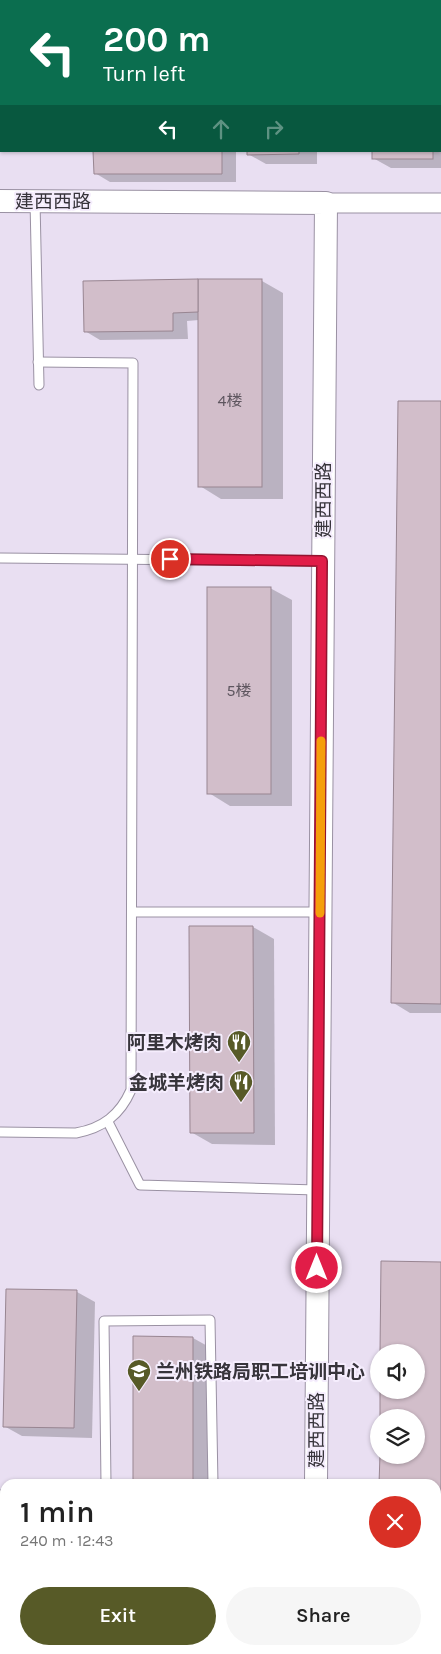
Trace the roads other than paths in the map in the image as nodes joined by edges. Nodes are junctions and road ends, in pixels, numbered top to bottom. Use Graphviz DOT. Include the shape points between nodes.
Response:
graph roads {
  1 [pos="0,201"];
  2 [pos="35,201"];
  3 [pos="326,203"];
  4 [pos="441,203"];
  5 [pos="38,362"];
  6 [pos="39,385"];
  7 [pos="0,558"];
  8 [pos="132,559"];
  9 [pos="322,561"];
  10 [pos="132,912"];
  11 [pos="320,912"];
  12 [pos="108,1122"];
  13 [pos="0,1132"];
  14 [pos="318,1190"];
  15 [pos="106,1479"];
  16 [pos="213,1479"];
  17 [pos="316,1479"];
  1 -- 2 [label="street, 建西西路"];
  2 -- 3 [label="street, 建西西路"];
  2 -- 5 [label="lane"];
  3 -- 4 [label="street"];
  3 -- 9 [label="street, 建西西路"];
  5 -- 6 [label="lane"];
  5 -- 8 [label="lane" via="133,363"];
  7 -- 8 [label="lane"];
  8 -- 9 [label="lane"];
  8 -- 10 [label="lane"];
  9 -- 11 [label="street, 建西西路"];
  10 -- 11 [label="lane"];
  10 -- 12 [label="lane" via="131,1090 125,1103"];
  11 -- 14 [label="street, 建西西路"];
  12 -- 13 [label="lane" via="76,1133"];
  12 -- 14 [label="lane" via="140,1185"];
  14 -- 17 [label="street, 建西西路"];
  15 -- 16 [label="lane" via="104,1321 210,1320"];
}
